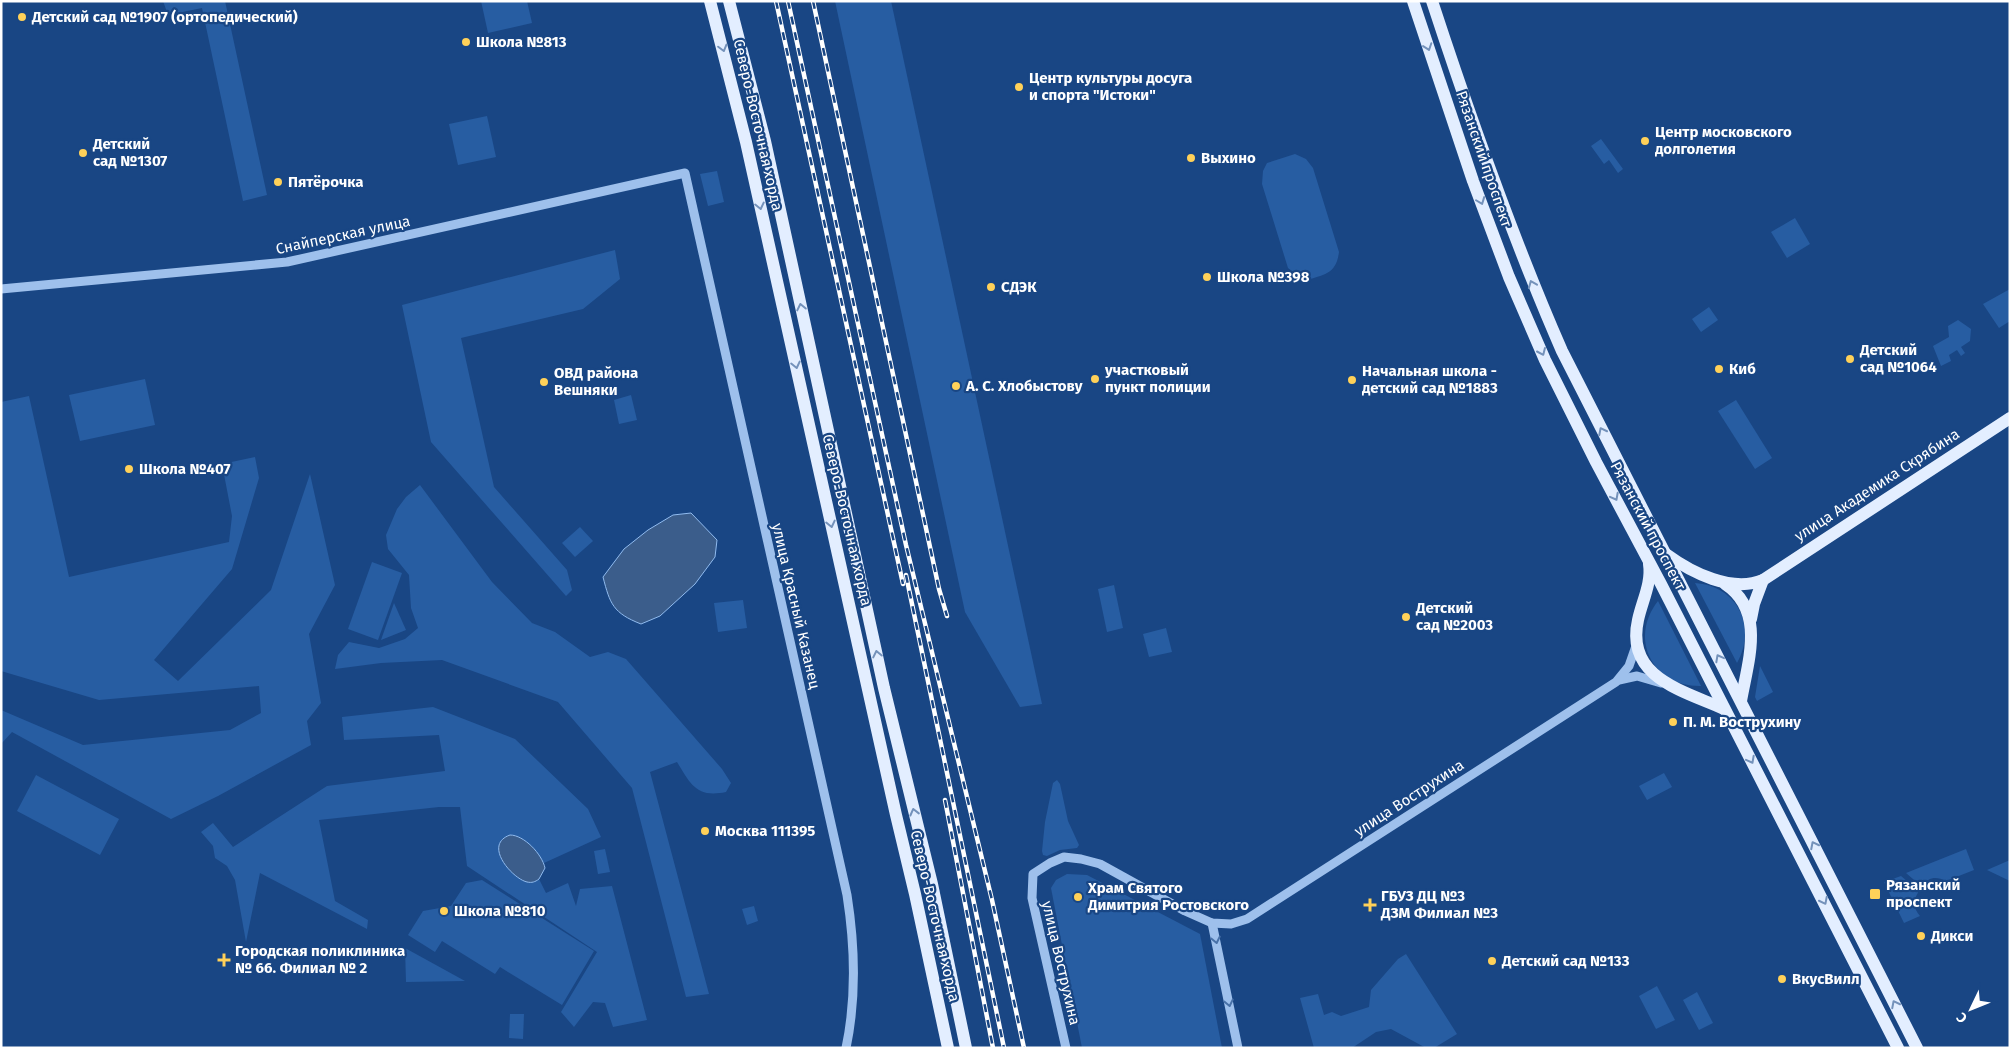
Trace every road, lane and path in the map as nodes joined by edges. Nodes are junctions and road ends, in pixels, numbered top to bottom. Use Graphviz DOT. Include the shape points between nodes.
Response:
graph roads {
  1 [pos="710,1"];
  2 [pos="729,1"];
  3 [pos="1413,1"];
  4 [pos="1432,1"];
  5 [pos="685,174"];
  6 [pos="1,289"];
  7 [pos="2010,418"];
  8 [pos="1664,552"];
  9 [pos="1648,559"];
  10 [pos="1706,575"];
  11 [pos="1676,577"];
  12 [pos="1763,580"];
  13 [pos="1720,581"];
  14 [pos="1662,584"];
  15 [pos="1640,611"];
  16 [pos="1751,624"];
  17 [pos="1637,643"];
  18 [pos="1749,652"];
  19 [pos="1730,678"];
  20 [pos="1616,682"];
  21 [pos="1673,688"];
  22 [pos="1714,688"];
  23 [pos="1741,701"];
  24 [pos="1724,709"];
  25 [pos="1212,922"];
  26 [pos="846,1048"];
  27 [pos="948,1048"];
  28 [pos="966,1048"];
  29 [pos="1066,1048"];
  30 [pos="1238,1048"];
  31 [pos="1898,1048"];
  32 [pos="1917,1048"];
  1 -- 27 [label="main road, Северо-Восточная хорда, one-way" via="746,142"];
  28 -- 2 [label="main road, Северо-Восточная хорда, one-way" via="765,141"];
  3 -- 9 [label="main road, Рязанский проспект, one-way" via="1509,277 1545,360"];
  8 -- 4 [label="main road, Рязанский проспект, one-way" via="1562,351 1533,285 1487,164"];
  5 -- 6 [label="street, Снайперская улица" via="287,262"];
  5 -- 26 [label="street, улица Красный Казанец" via="847,895 854,988"];
  7 -- 12 [label="main road, улица Академика Скрябина"];
  8 -- 10 [label="main road" via="1684,566"];
  8 -- 11 [label="main road, Рязанский проспект"];
  9 -- 14 [label="main road, Рязанский проспект"];
  9 -- 15 [label="main road" via="1648,582"];
  10 -- 11 [label="main road"];
  10 -- 13 [label="main road"];
  11 -- 14 [label="main road"];
  19 -- 11 [label="main road, Рязанский проспект, one-way"];
  12 -- 13 [label="main road" via="1742,586"];
  12 -- 16 [label="main road"];
  13 -- 16 [label="main road" via="1738,596"];
  14 -- 15 [label="main road"];
  14 -- 22 [label="main road, Рязанский проспект"];
  15 -- 17 [label="main road"];
  16 -- 18 [label="main road"];
  17 -- 20 [label="street, улица Вострухина" via="1629,666"];
  17 -- 21 [label="main road" via="1647,667"];
  18 -- 19 [label="main road" via="1739,670"];
  18 -- 23 [label="main road"];
  19 -- 22 [label="main road"];
  19 -- 23 [label="main road, Рязанский проспект"];
  20 -- 21 [label="street, улица Вострухина" via="1637,676 1654,679"];
  20 -- 25 [label="street, улица Вострухина" via="1247,919 1231,924"];
  21 -- 22 [label="main road" via="1699,691"];
  21 -- 24 [label="main road"];
  22 -- 24 [label="main road, Рязанский проспект"];
  32 -- 23 [label="main road, Рязанский проспект, one-way"];
  24 -- 31 [label="main road, Рязанский проспект, one-way"];
  25 -- 29 [label="street, улица Вострухина" via="1090,861 1064,857 1033,874 1032,898"];
  25 -- 30 [label="street, one-way"];
}
